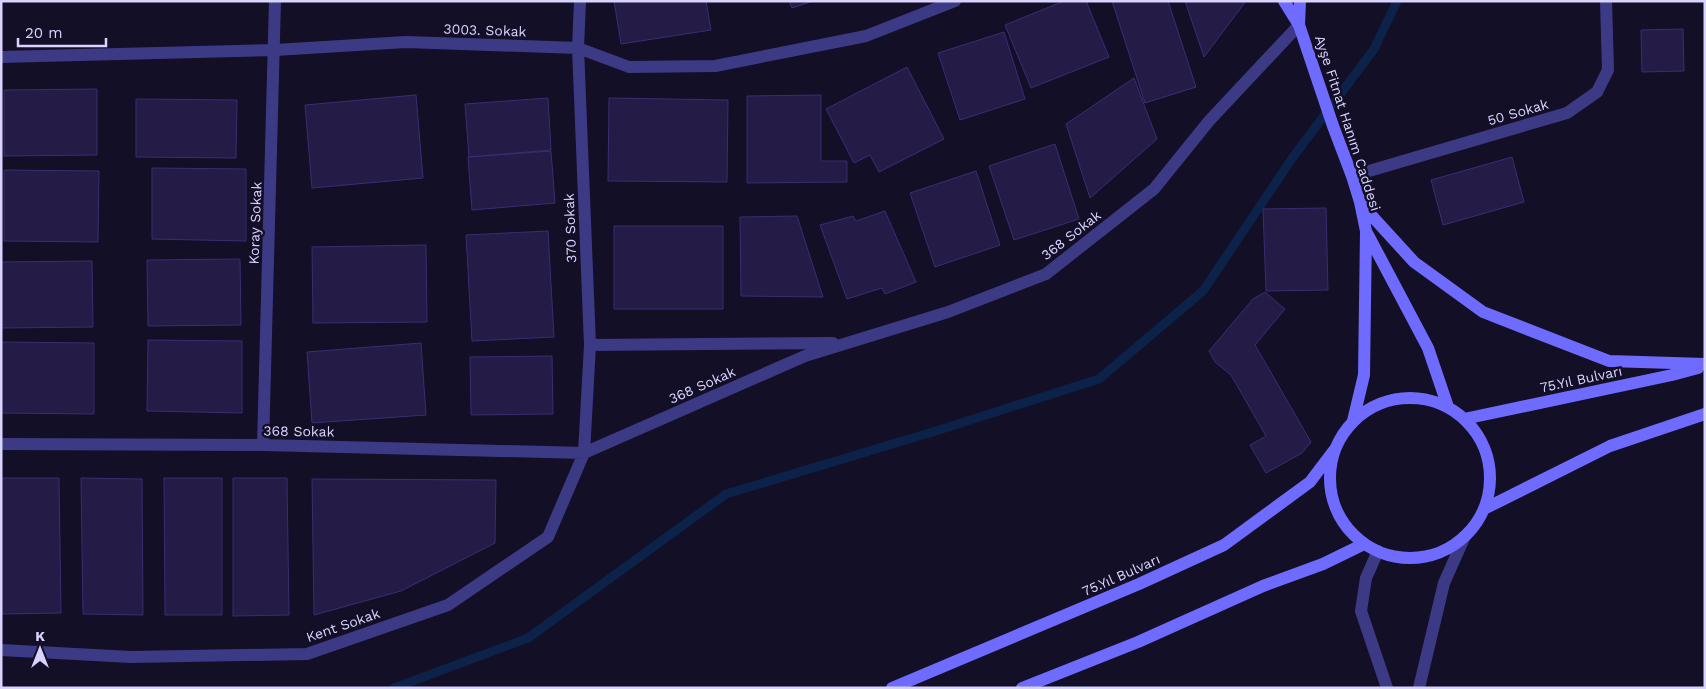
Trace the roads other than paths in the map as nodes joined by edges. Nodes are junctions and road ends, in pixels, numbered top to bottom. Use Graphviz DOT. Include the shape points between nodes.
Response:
graph roads {
  1 [pos="275,1"];
  2 [pos="580,1"];
  3 [pos="955,1"];
  4 [pos="1284,1"];
  5 [pos="1300,1"];
  6 [pos="1606,1"];
  7 [pos="1300,25"];
  8 [pos="578,48"];
  9 [pos="275,50"];
  10 [pos="1,57"];
  11 [pos="1352,176"];
  12 [pos="1360,202"];
  13 [pos="1366,231"];
  14 [pos="846,343"];
  15 [pos="590,345"];
  16 [pos="1705,365"];
  17 [pos="1448,407"];
  18 [pos="1705,414"];
  19 [pos="1464,418"];
  20 [pos="1353,420"];
  21 [pos="1,444"];
  22 [pos="263,445"];
  23 [pos="1335,449"];
  24 [pos="584,452"];
  25 [pos="1484,509"];
  26 [pos="1465,536"];
  27 [pos="1364,544"];
  28 [pos="1378,552"];
  29 [pos="1,650"];
  30 [pos="892,688"];
  31 [pos="1022,688"];
  32 [pos="1387,688"];
  33 [pos="1420,688"];
  1 -- 9 [label="street, Koray Sokak"];
  2 -- 8 [label="street, 370 Sokak"];
  3 -- 8 [label="street, 3003. Sokak" via="866,36 715,66 629,67"];
  4 -- 7 [label="main road, Ayşe Fitnat Hanım Caddesi"];
  5 -- 7 [label="main road, Ayşe Fitnat Hanım Caddesi"];
  6 -- 11 [label="street, 50 Sokak" via="1608,70 1597,92 1567,113"];
  7 -- 11 [label="main road, Ayşe Fitnat Hanım Caddesi"];
  7 -- 14 [label="street, 368 Sokak" via="1210,121 1154,189 1046,274 948,312"];
  8 -- 9 [label="street, 3003. Sokak" via="406,42"];
  8 -- 15 [label="street, 370 Sokak"];
  9 -- 10 [label="street, 3003. Sokak"];
  9 -- 22 [label="street, Koray Sokak"];
  11 -- 12 [label="main road, Ayşe Fitnat Hanım Caddesi"];
  12 -- 13 [label="main road, Ayşe Fitnat Hanım Caddesi"];
  12 -- 16 [label="main road" via="1414,262 1483,312 1609,361"];
  13 -- 17 [label="main road, Ayşe Fitnat Hanım Caddesi" via="1428,348"];
  13 -- 20 [label="main road, Ayşe Fitnat Hanım Caddesi" via="1364,375"];
  14 -- 15 [label="street"];
  14 -- 24 [label="street, 368 Sokak" via="805,356"];
  15 -- 24 [label="street, 370 Sokak"];
  16 -- 19 [label="main road, 75.Yıl Bulvarı" via="1672,375"];
  17 -- 19 [label="main road"];
  17 -- 20 [label="main road" via="1424,399 1399,398 1374,406"];
  18 -- 25 [label="main road" via="1610,446"];
  19 -- 25 [label="main road" via="1480,438 1488,461 1490,486"];
  20 -- 23 [label="main road"];
  21 -- 22 [label="street, 368 Sokak"];
  22 -- 24 [label="street, 368 Sokak"];
  23 -- 27 [label="main road" via="1329,475 1332,501 1344,525"];
  23 -- 30 [label="main road, 75.Yıl Bulvarı" via="1310,482 1224,545"];
  24 -- 29 [label="street, Kent Sokak" via="548,537 448,605 307,654 131,657"];
  25 -- 26 [label="main road"];
  26 -- 28 [label="main road" via="1446,550 1424,557 1400,558"];
  26 -- 33 [label="street" via="1444,582"];
  27 -- 28 [label="main road"];
  27 -- 31 [label="main road" via="1324,564 1263,586 1138,642"];
  28 -- 32 [label="street" via="1366,578 1361,611"];
}
